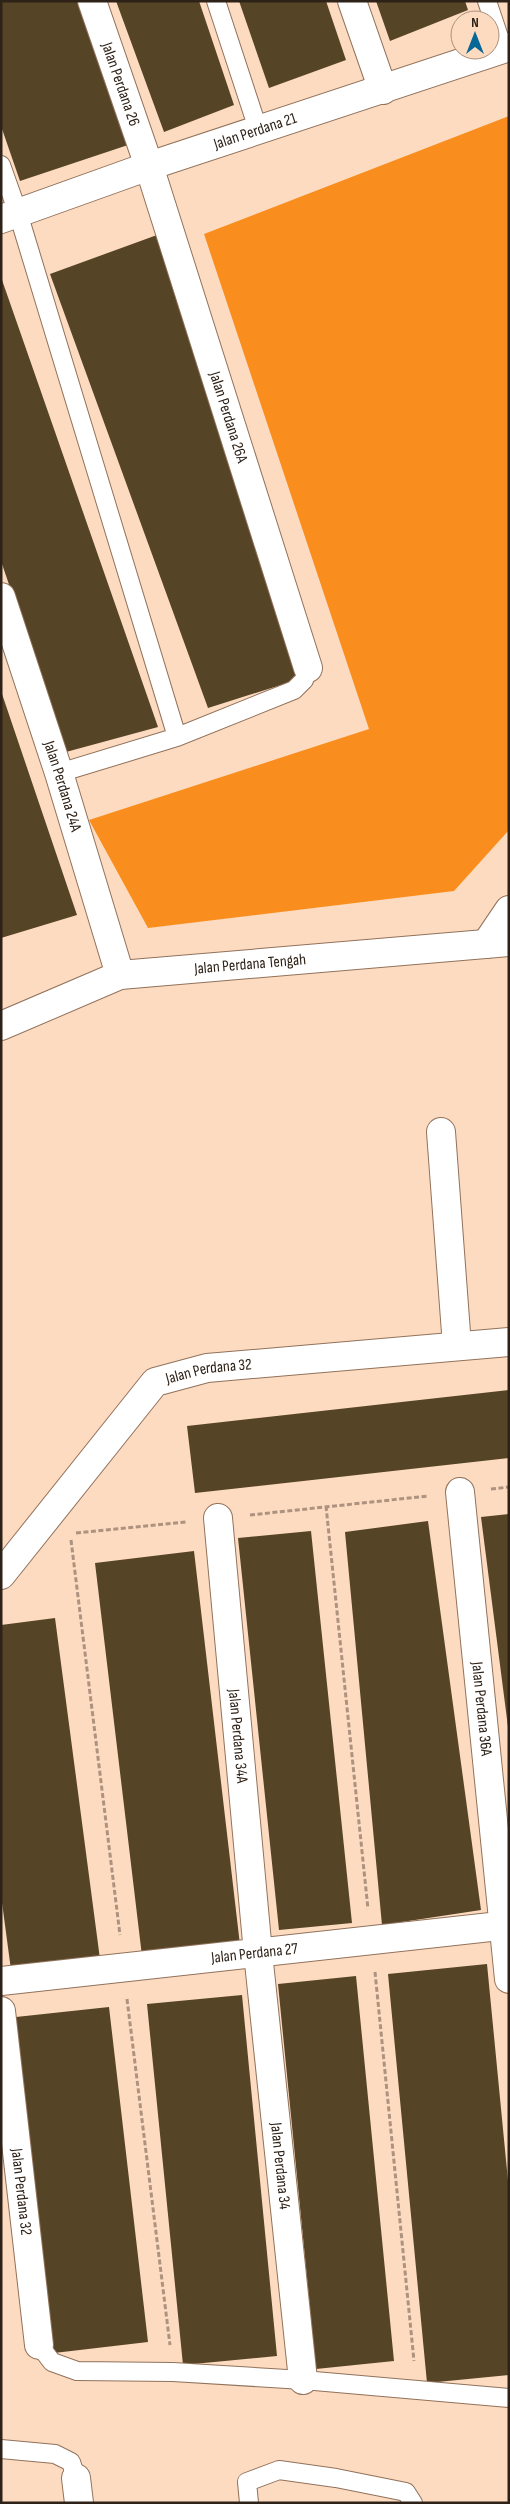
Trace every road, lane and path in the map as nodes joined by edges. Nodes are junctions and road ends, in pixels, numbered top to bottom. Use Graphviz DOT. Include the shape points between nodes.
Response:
graph roads {
  1 [pos="92,1"];
  2 [pos="216,1"];
  3 [pos="352,1"];
  4 [pos="486,1"];
  5 [pos="506,48"];
  6 [pos="383,90"];
  7 [pos="258,129"];
  8 [pos="1,165"];
  9 [pos="149,166"];
  10 [pos="10,216"];
  11 [pos="1,597"];
  12 [pos="308,668"];
  13 [pos="176,737"];
  14 [pos="59,773"];
  15 [pos="509,910"];
  16 [pos="497,943"];
  17 [pos="120,975"];
  18 [pos="1,1026"];
  19 [pos="441,1132"];
  20 [pos="509,1342"];
  21 [pos="457,1346"];
  22 [pos="509,1487"];
  23 [pos="460,1492"];
  24 [pos="218,1518"];
  25 [pos="28,1539"];
  26 [pos="1,1575"];
  27 [pos="506,1925"];
  28 [pos="258,1953"];
  29 [pos="509,1979"];
  30 [pos="1,1981"];
  31 [pos="1,2011"];
  32 [pos="39,2345"];
  33 [pos="303,2380"];
  34 [pos="509,2398"];
  35 [pos="1,2449"];
  36 [pos="78,2490"];
  37 [pos="249,2503"];
  38 [pos="413,2503"];
  1 -- 9 [label="street, Jalan Perdana 26"];
  2 -- 7 [label="lane"];
  3 -- 6 [label="street"];
  4 -- 5 [label="lane"];
  5 -- 6 [label="street, Jalan Perdana 21"];
  6 -- 7 [label="street, Jalan Perdana 21"];
  7 -- 9 [label="street, Jalan Perdana 21"];
  8 -- 10 [label="lane"];
  9 -- 10 [label="street, Jalan Perdana 21"];
  9 -- 12 [label="street, Jalan Perdana 26A"];
  10 -- 13 [label="lane"];
  11 -- 14 [label="street, Jalan Perdana 24A"];
  12 -- 13 [label="lane" via="304,680 294,690"];
  13 -- 14 [label="lane"];
  14 -- 17 [label="street, Jalan Perdana 24A"];
  15 -- 16 [label="street"];
  16 -- 17 [label="street, Jalan Perdana Tengah"];
  17 -- 18 [label="street, Jalan Perdana Tengah"];
  19 -- 21 [label="street"];
  20 -- 21 [label="street, Jalan Perdana 32"];
  21 -- 25 [label="street, Jalan Perdana 32" via="207,1368 155,1382"];
  22 -- 23 [label="path"];
  23 -- 24 [label="path"];
  23 -- 27 [label="street, Jalan Perdana 36A"];
  24 -- 25 [label="path"];
  24 -- 28 [label="street, Jalan Perdana 34A"];
  25 -- 26 [label="street, Jalan Perdana 32"];
  27 -- 28 [label="street, Jalan Perdana 27"];
  27 -- 29 [label="street, Jalan Perdana 36A"];
  28 -- 30 [label="street, Jalan Perdana 27"];
  28 -- 33 [label="street, Jalan Perdana 34"];
  31 -- 32 [label="street, Jalan Perdana 32"];
  32 -- 33 [label="lane" via="52,2362 77,2371 173,2372"];
  33 -- 34 [label="lane"];
  35 -- 36 [label="lane" via="55,2454 71,2462"];
  37 -- 38 [label="lane" via="248,2482 279,2470 406,2492"];
}
